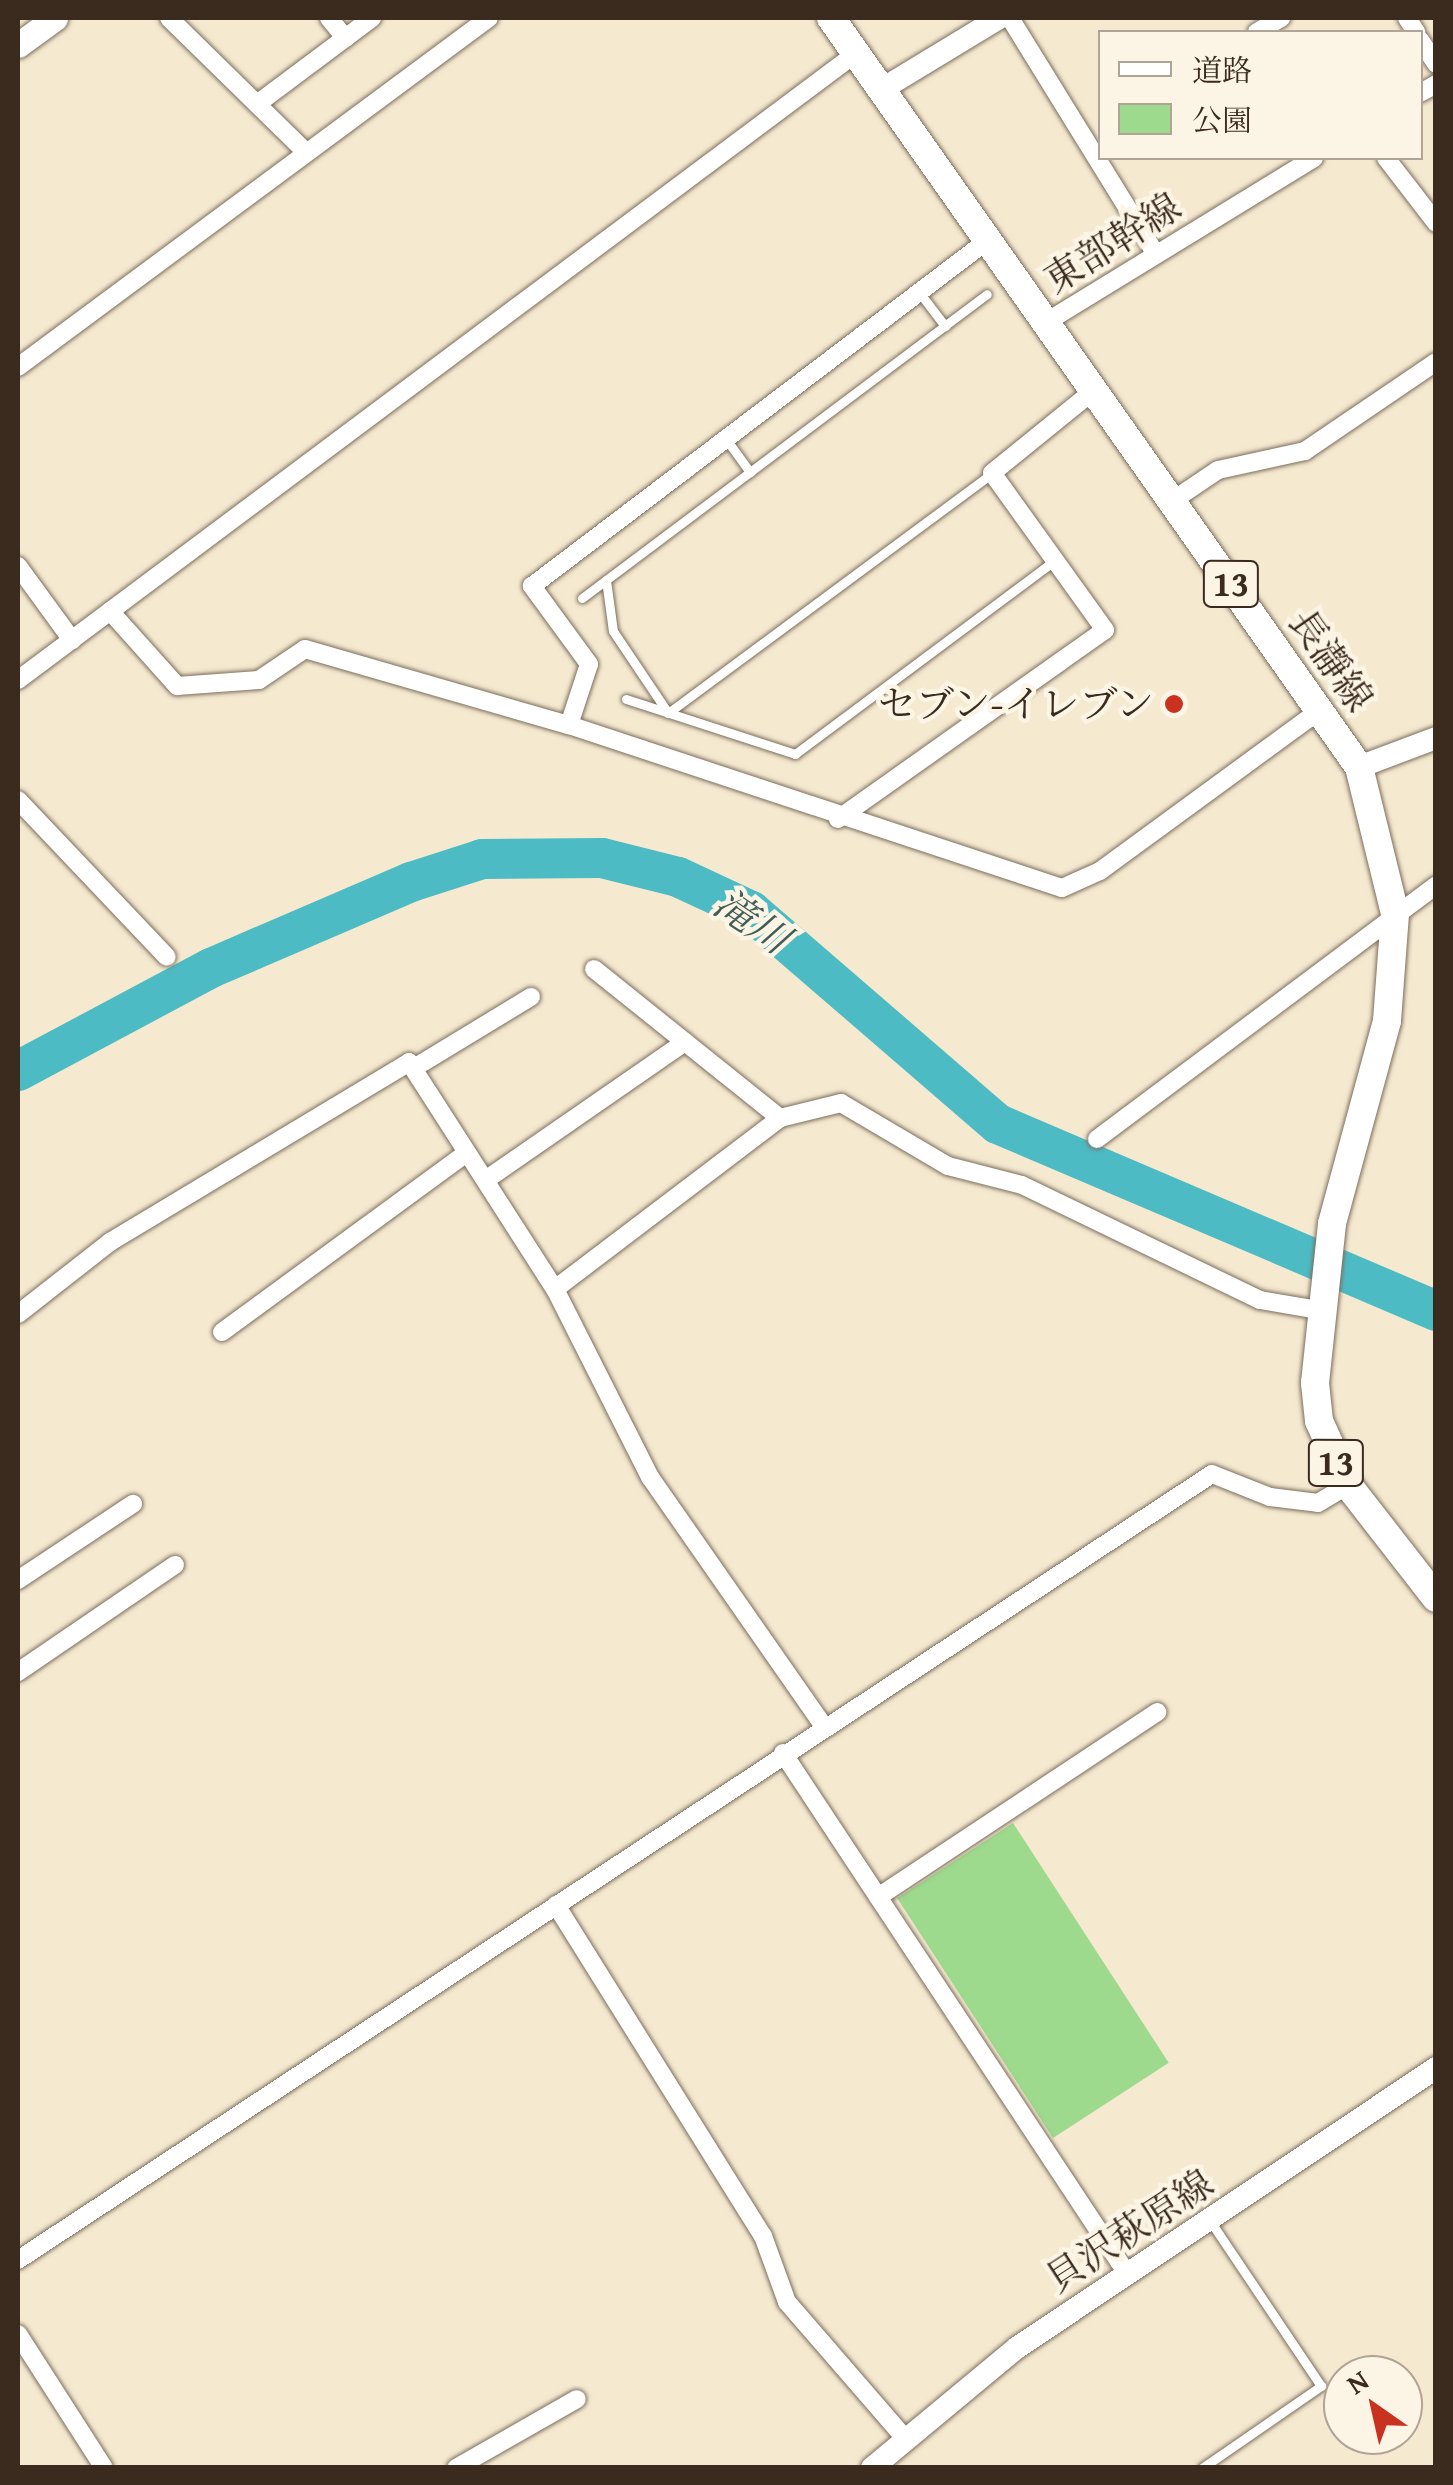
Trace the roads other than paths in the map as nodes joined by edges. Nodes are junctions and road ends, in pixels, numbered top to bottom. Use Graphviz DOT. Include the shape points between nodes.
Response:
graph roads {
  1 [pos="55,18"];
  2 [pos="169,18"];
  3 [pos="329,18"];
  4 [pos="372,18"];
  5 [pos="489,18"];
  6 [pos="831,18"];
  7 [pos="999,18"];
  8 [pos="1010,18"];
  9 [pos="345,38"];
  10 [pos="18,45"];
  11 [pos="855,54"];
  12 [pos="879,91"];
  13 [pos="257,104"];
  14 [pos="1093,134"];
  15 [pos="306,152"];
  16 [pos="1107,160"];
  17 [pos="1311,160"];
  18 [pos="1388,160"];
  19 [pos="1436,224"];
  20 [pos="988,240"];
  21 [pos="1155,253"];
  22 [pos="919,292"];
  23 [pos="987,294"];
  24 [pos="1048,321"];
  25 [pos="945,326"];
  26 [pos="1436,362"];
  27 [pos="18,367"];
  28 [pos="1092,392"];
  29 [pos="726,440"];
  30 [pos="750,472"];
  31 [pos="992,473"];
  32 [pos="1172,502"];
  33 [pos="1054,560"];
  34 [pos="18,566"];
  35 [pos="606,580"];
  36 [pos="582,598"];
  37 [pos="110,611"];
  38 [pos="72,640"];
  39 [pos="18,680"];
  40 [pos="626,699"];
  41 [pos="1320,710"];
  42 [pos="668,713"];
  43 [pos="569,725"];
  44 [pos="1436,738"];
  45 [pos="1359,766"];
  46 [pos="18,800"];
  47 [pos="838,820"];
  48 [pos="1436,885"];
  49 [pos="1395,914"];
  50 [pos="166,957"];
  51 [pos="594,969"];
  52 [pos="531,997"];
  53 [pos="685,1042"];
  54 [pos="414,1068"];
  55 [pos="780,1118"];
  56 [pos="1097,1139"];
  57 [pos="467,1153"];
  58 [pos="487,1179"];
  59 [pos="556,1289"];
  60 [pos="1319,1304"];
  61 [pos="18,1314"];
  62 [pos="222,1332"];
  63 [pos="1348,1485"];
  64 [pos="134,1504"];
  65 [pos="175,1565"];
  66 [pos="18,1580"];
  67 [pos="1436,1598"];
  68 [pos="18,1672"];
  69 [pos="1157,1712"];
  70 [pos="823,1725"];
  71 [pos="782,1753"];
  72 [pos="878,1898"];
  73 [pos="556,1905"];
  74 [pos="1436,2068"];
  75 [pos="1210,2220"];
  76 [pos="18,2260"];
  77 [pos="1126,2272"];
  78 [pos="18,2334"];
  79 [pos="577,2399"];
  80 [pos="905,2438"];
  81 [pos="104,2468"];
  82 [pos="456,2468"];
  83 [pos="872,2468"];
  84 [pos="1202,2468"];
  1 -- 10 [label="main road"];
  2 -- 13 [label="street"];
  3 -- 9 [label="street"];
  4 -- 9 [label="street"];
  5 -- 15 [label="street"];
  6 -- 11 [label="main road, 長瀞線 / 13"];
  7 -- 12 [label="street"];
  8 -- 14 [label="street"];
  9 -- 13 [label="street"];
  11 -- 12 [label="main road, 長瀞線 / 13"];
  11 -- 37 [label="street"];
  12 -- 20 [label="main road, 長瀞線 / 13"];
  13 -- 15 [label="street"];
  15 -- 27 [label="street"];
  16 -- 21 [label="street"];
  17 -- 21 [label="street, 東部幹線"];
  18 -- 19 [label="street"];
  20 -- 22 [label="street"];
  20 -- 24 [label="main road, 長瀞線 / 13"];
  21 -- 24 [label="street, 東部幹線"];
  22 -- 25 [label="lane"];
  22 -- 29 [label="street"];
  23 -- 25 [label="lane"];
  24 -- 28 [label="main road, 長瀞線 / 13"];
  25 -- 30 [label="lane"];
  26 -- 32 [label="street" via="1305,451 1218,470"];
  28 -- 31 [label="street"];
  28 -- 32 [label="main road, 長瀞線 / 13"];
  29 -- 30 [label="lane"];
  29 -- 43 [label="street" via="532,586 588,664"];
  30 -- 35 [label="lane"];
  31 -- 33 [label="street"];
  31 -- 42 [label="lane"];
  32 -- 41 [label="main road, 長瀞線 / 13"];
  33 -- 42 [label="lane" via="795,754"];
  33 -- 47 [label="street" via="1105,630"];
  34 -- 38 [label="street"];
  35 -- 36 [label="lane"];
  35 -- 42 [label="lane" via="613,631"];
  37 -- 38 [label="street"];
  37 -- 43 [label="street" via="177,686 259,680 305,649"];
  38 -- 39 [label="street"];
  40 -- 42 [label="lane"];
  41 -- 45 [label="main road, 長瀞線 / 13"];
  41 -- 47 [label="street" via="1072,886 1045,886"];
  43 -- 47 [label="street"];
  44 -- 45 [label="street"];
  45 -- 49 [label="main road, 長瀞線 / 13"];
  46 -- 50 [label="street"];
  48 -- 49 [label="street"];
  49 -- 56 [label="street"];
  49 -- 60 [label="main road, 長瀞線 / 13" via="1387,1021 1332,1224"];
  51 -- 53 [label="street"];
  52 -- 54 [label="street"];
  53 -- 55 [label="street"];
  53 -- 58 [label="street"];
  54 -- 57 [label="street"];
  54 -- 61 [label="street" via="403,1058 110,1242"];
  55 -- 59 [label="street"];
  55 -- 60 [label="street" via="841,1103 948,1166 1022,1185 1260,1300"];
  57 -- 58 [label="street"];
  57 -- 62 [label="street"];
  58 -- 59 [label="street"];
  59 -- 70 [label="street" via="650,1477"];
  60 -- 63 [label="main road, 13" via="1319,1421"];
  63 -- 67 [label="main road, 13"];
  63 -- 70 [label="street" via="1318,1503 1270,1497 1212,1474"];
  64 -- 66 [label="street"];
  65 -- 68 [label="street"];
  69 -- 72 [label="street"];
  70 -- 71 [label="street"];
  71 -- 72 [label="street"];
  71 -- 73 [label="street"];
  72 -- 77 [label="street"];
  73 -- 76 [label="street"];
  73 -- 80 [label="street" via="763,2236 786,2302"];
  74 -- 75 [label="street, 貝沢萩原線"];
  75 -- 77 [label="street, 貝沢萩原線"];
  75 -- 84 [label="lane" via="1321,2386"];
  77 -- 80 [label="street, 貝沢萩原線"];
  78 -- 81 [label="street"];
  79 -- 82 [label="street"];
  80 -- 83 [label="street, 貝沢萩原線"];
}
